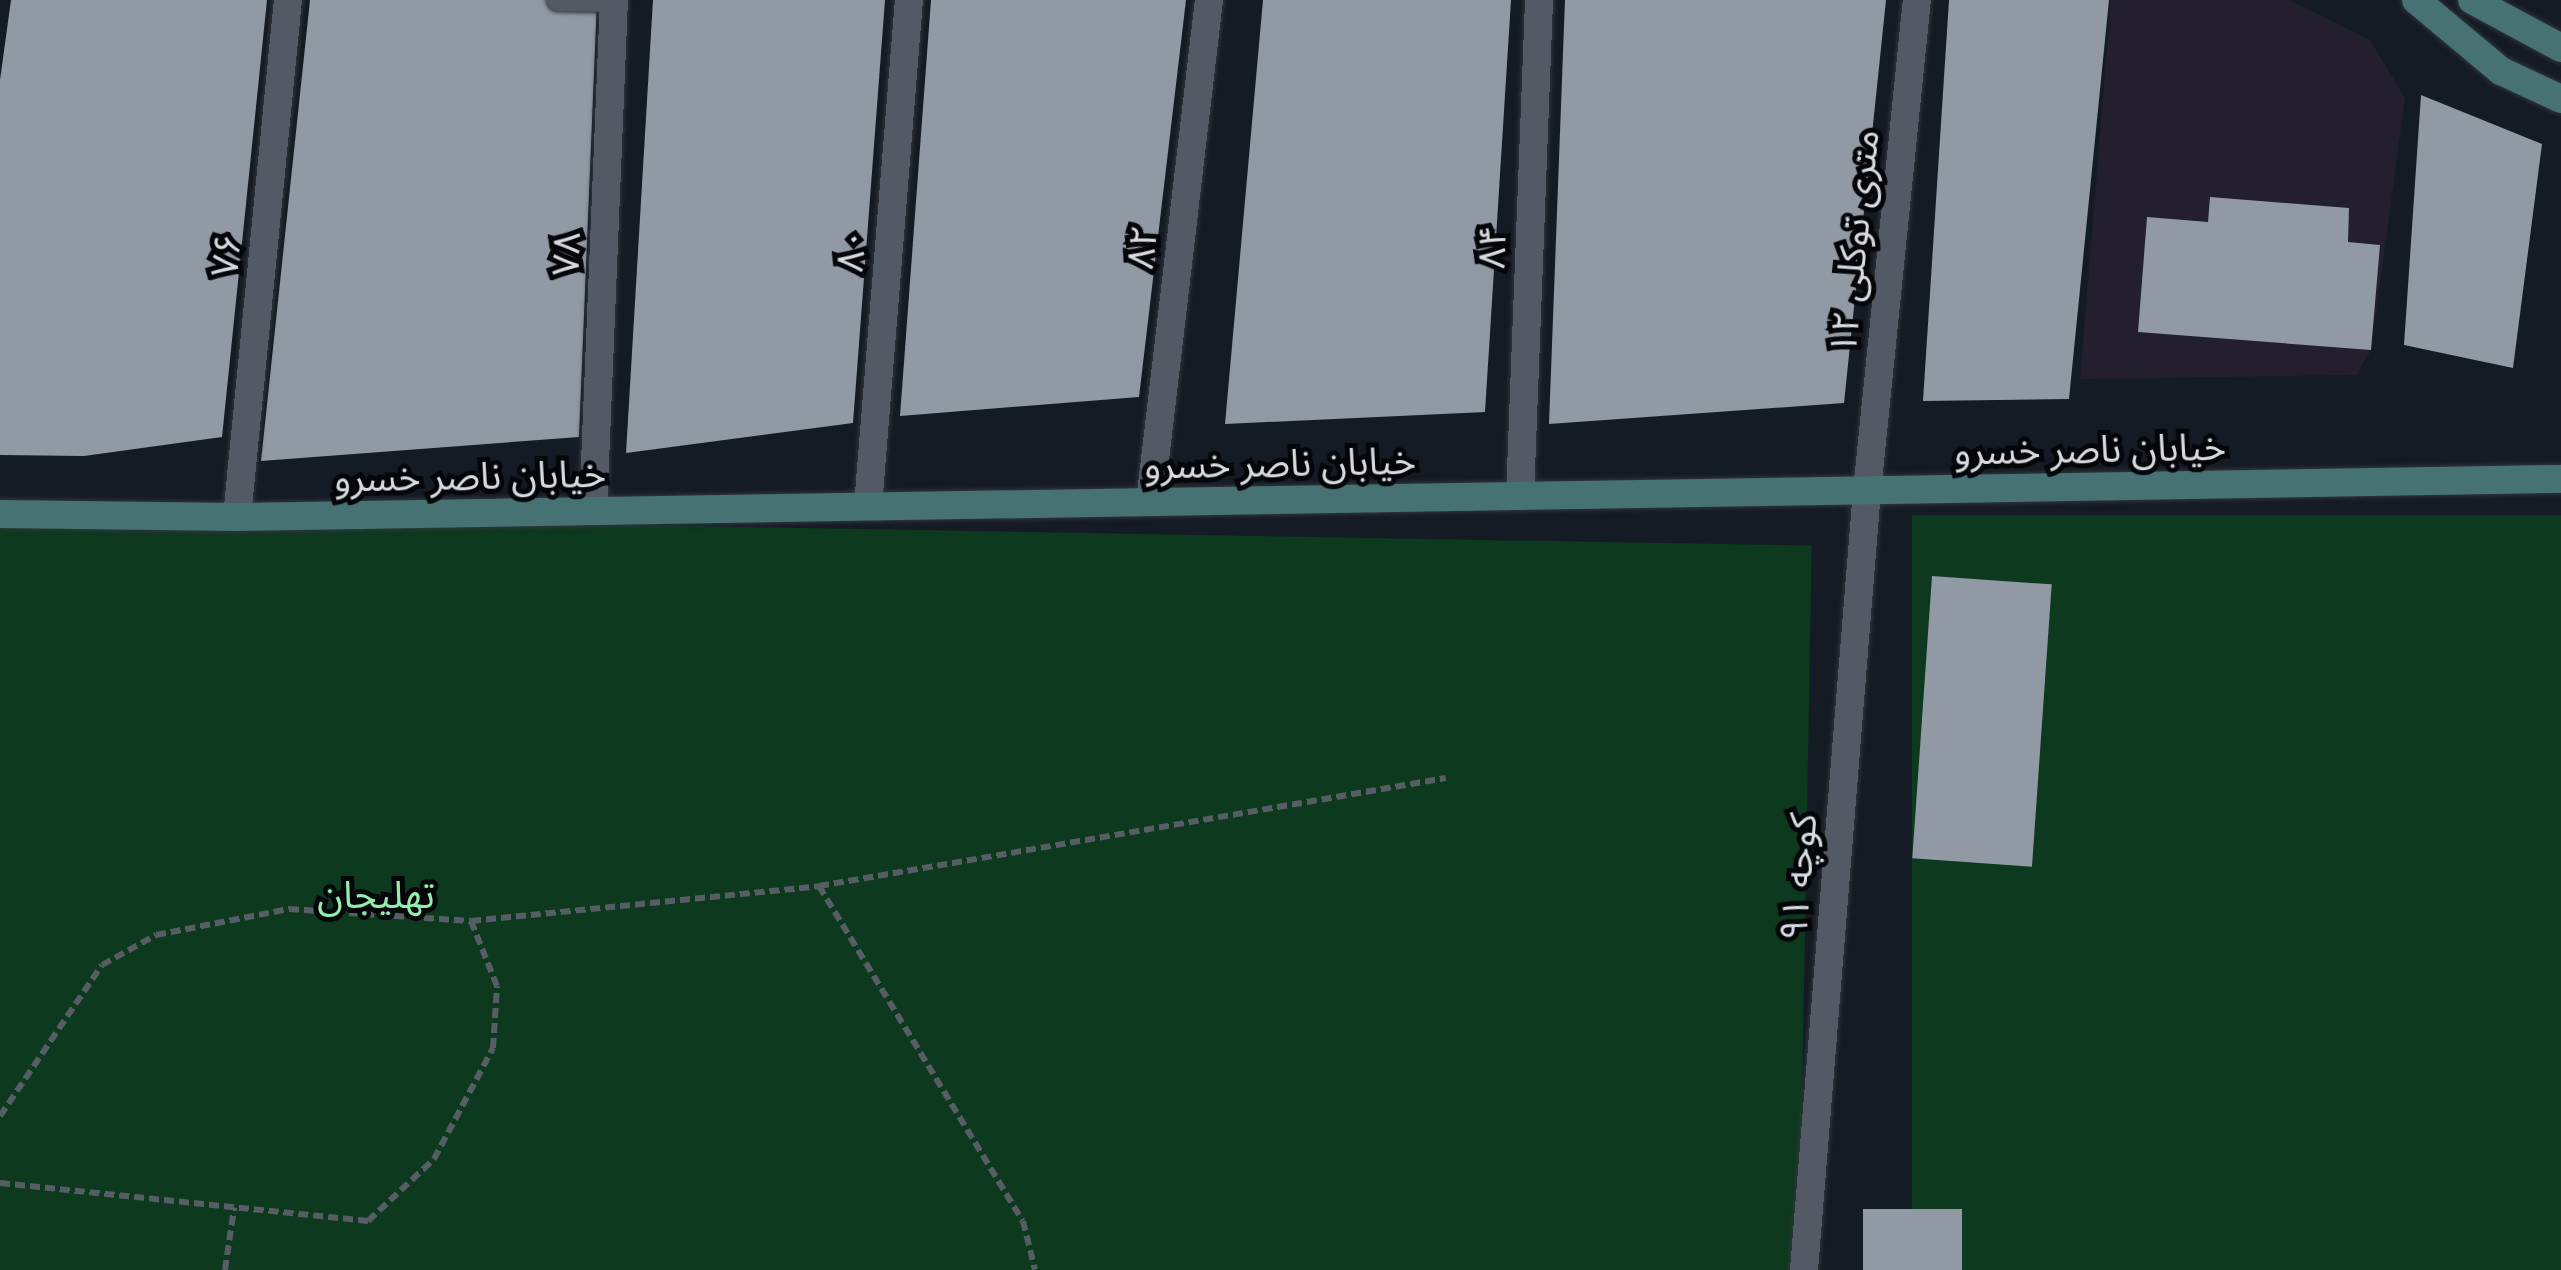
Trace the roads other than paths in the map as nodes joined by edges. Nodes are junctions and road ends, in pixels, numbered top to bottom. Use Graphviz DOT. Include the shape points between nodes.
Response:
graph roads {
  1 [pos="288,0"];
  2 [pos="558,0"];
  3 [pos="614,0"];
  4 [pos="908,0"];
  5 [pos="1209,0"];
  6 [pos="1540,0"];
  7 [pos="1917,0"];
  8 [pos="2416,0"];
  9 [pos="2472,0"];
  10 [pos="2522,12"];
  11 [pos="2558,43"];
  12 [pos="2561,99"];
  13 [pos="2561,479"];
  14 [pos="1867,490"];
  15 [pos="1520,496"];
  16 [pos="1150,502"];
  17 [pos="868,506"];
  18 [pos="593,511"];
  19 [pos="0,514"];
  20 [pos="238,517"];
  21 [pos="1804,1270"];
  1 -- 20 [label="street, ۷۶"];
  2 -- 3 [label="lane"];
  3 -- 18 [label="street, ۷۸"];
  4 -- 17 [label="street, ۸۰"];
  5 -- 16 [label="street, ۸۲"];
  6 -- 15 [label="street, ۸۴"];
  7 -- 14 [label="street, ۱۲ متری توکلی"];
  8 -- 12 [label="main road" via="2502,71"];
  9 -- 10 [label="main road"];
  10 -- 11 [label="main road"];
  13 -- 14 [label="main road, خیابان ناصر خسرو"];
  14 -- 15 [label="main road, خیابان ناصر خسرو"];
  14 -- 21 [label="street, کوچه ۹۱"];
  15 -- 16 [label="main road, خیابان ناصر خسرو"];
  16 -- 17 [label="main road, خیابان ناصر خسرو"];
  17 -- 18 [label="main road, خیابان ناصر خسرو"];
  18 -- 20 [label="main road, خیابان ناصر خسرو"];
  19 -- 20 [label="main road, خیابان ناصر خسرو"];
}
